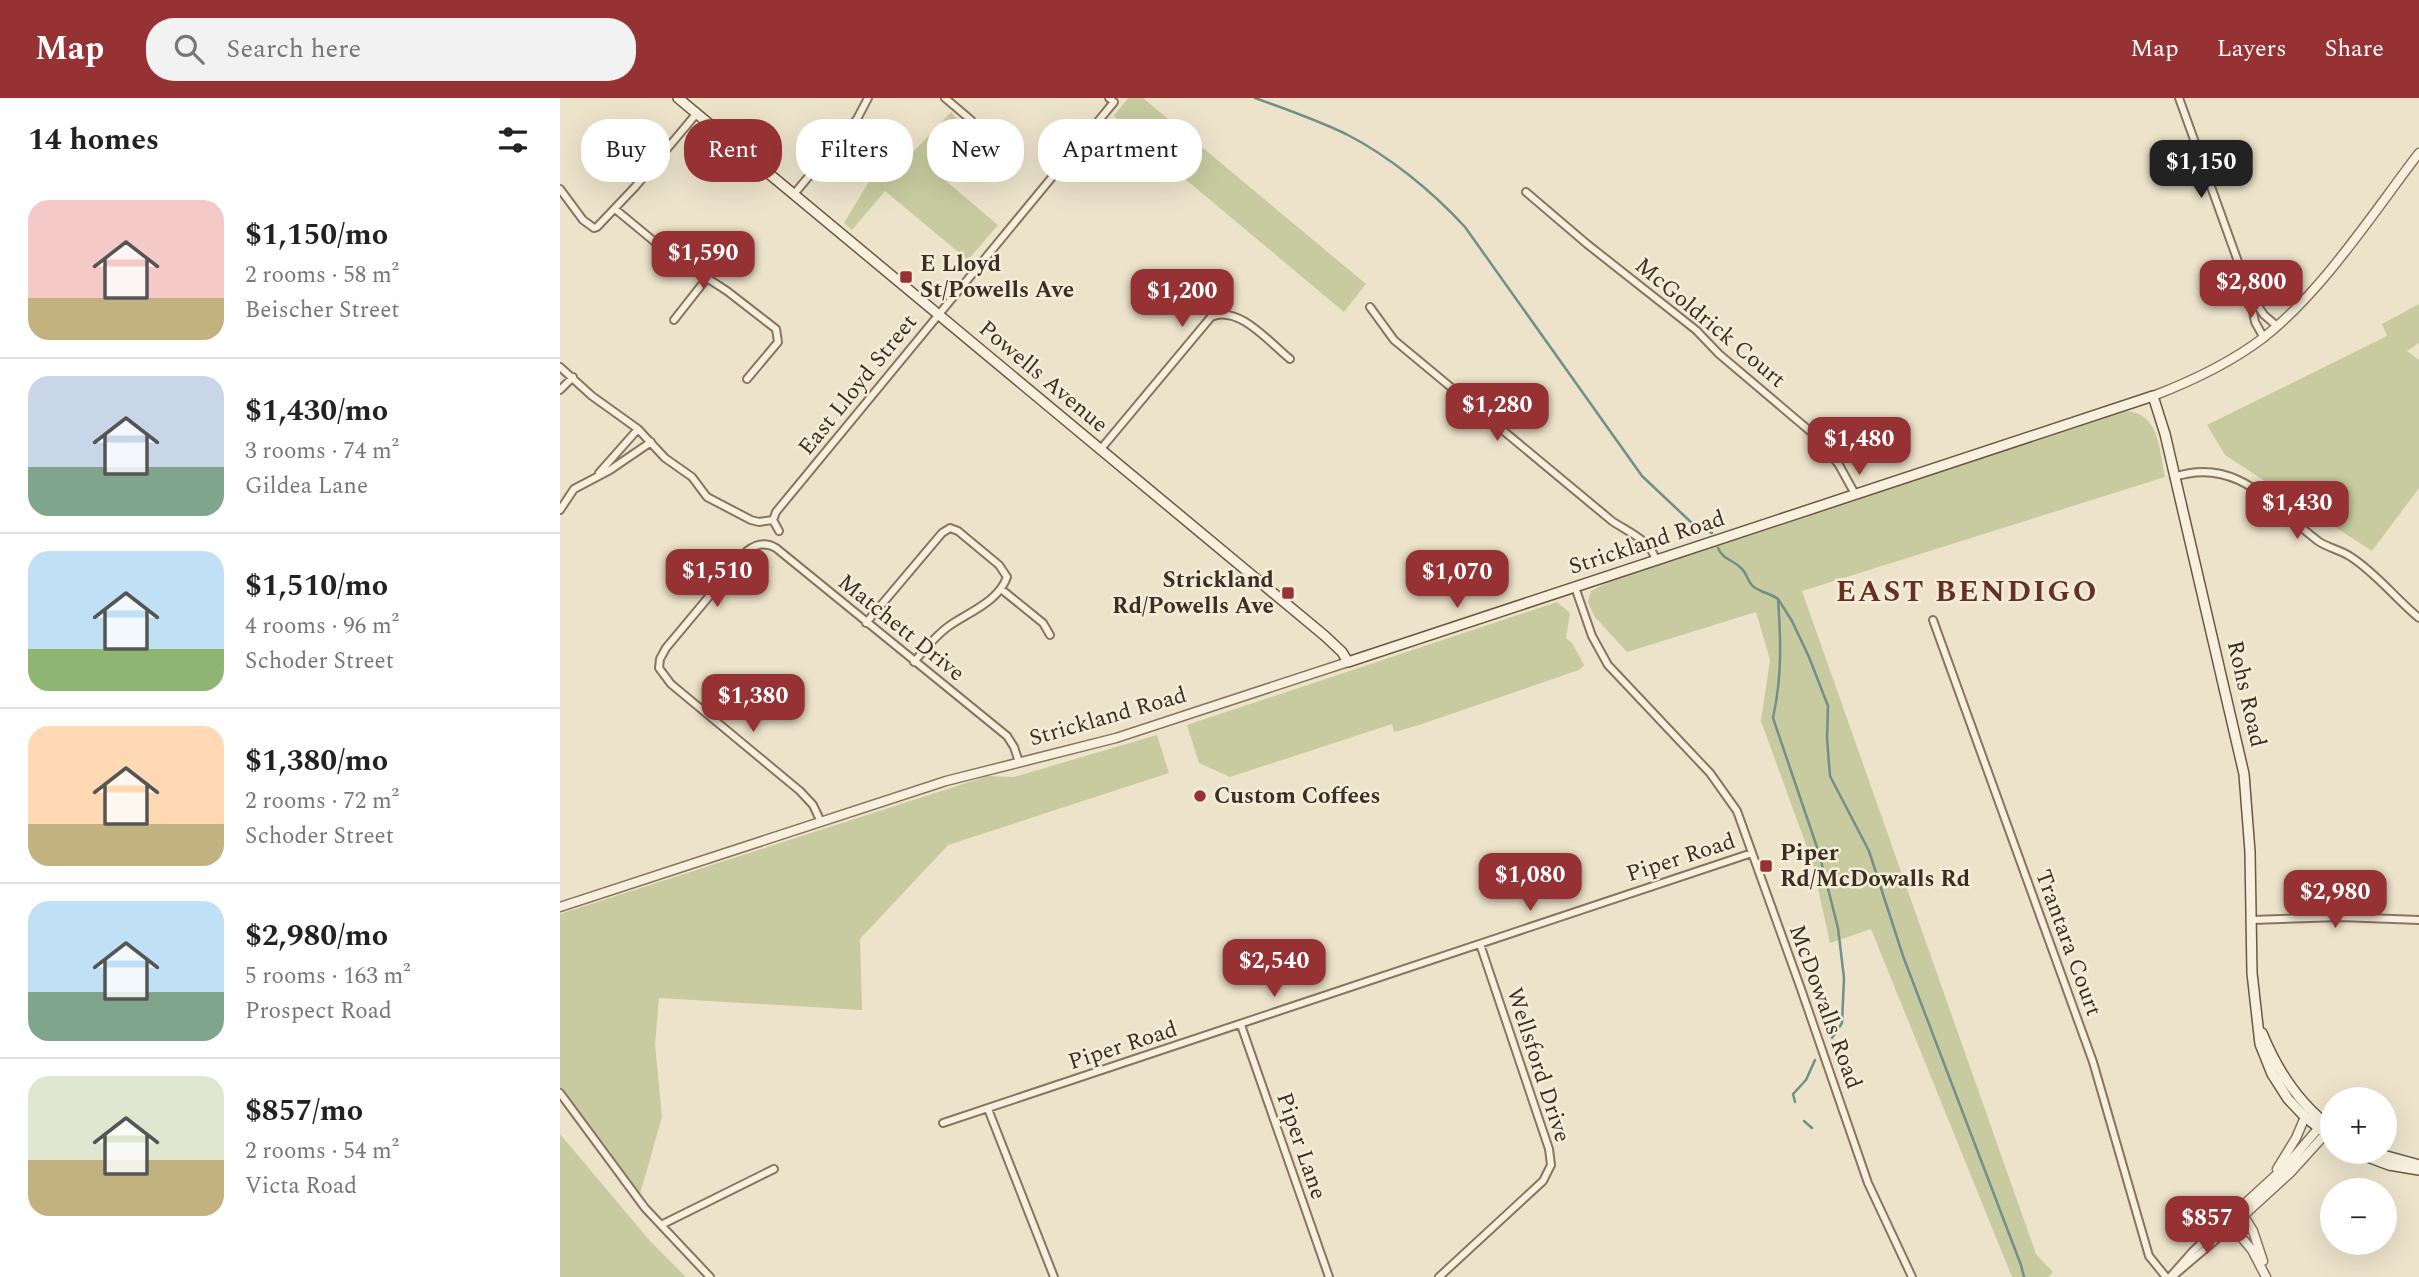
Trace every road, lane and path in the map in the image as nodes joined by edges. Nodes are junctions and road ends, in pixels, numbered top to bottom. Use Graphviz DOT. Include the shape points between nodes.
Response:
graph roads {
  1 [pos="678,98"];
  2 [pos="868,98"];
  3 [pos="945,98"];
  4 [pos="2179,98"];
  5 [pos="1111,100"];
  6 [pos="696,113"];
  7 [pos="970,119"];
  8 [pos="2419,153"];
  9 [pos="560,189"];
  10 [pos="1526,192"];
  11 [pos="794,194"];
  12 [pos="615,209"];
  13 [pos="707,278"];
  14 [pos="2249,292"];
  15 [pos="1370,307"];
  16 [pos="939,315"];
  17 [pos="674,320"];
  18 [pos="2277,326"];
  19 [pos="2264,338"];
  20 [pos="1290,359"];
  21 [pos="560,366"];
  22 [pos="573,377"];
  23 [pos="747,379"];
  24 [pos="560,390"];
  25 [pos="2153,396"];
  26 [pos="638,429"];
  27 [pos="651,442"];
  28 [pos="1100,450"];
  29 [pos="598,475"];
  30 [pos="2174,477"];
  31 [pos="1855,494"];
  32 [pos="560,510"];
  33 [pos="773,520"];
  34 [pos="779,531"];
  35 [pos="1656,560"];
  36 [pos="1574,587"];
  37 [pos="1001,589"];
  38 [pos="2419,618"];
  39 [pos="1933,620"];
  40 [pos="866,623"];
  41 [pos="1050,635"];
  42 [pos="914,662"];
  43 [pos="1348,662"];
  44 [pos="1019,762"];
  45 [pos="821,822"];
  46 [pos="1752,853"];
  47 [pos="560,907"];
  48 [pos="2252,920"];
  49 [pos="2419,920"];
  50 [pos="1480,944"];
  51 [pos="2255,1007"];
  52 [pos="1241,1025"];
  53 [pos="560,1093"];
  54 [pos="988,1109"];
  55 [pos="2305,1118"];
  56 [pos="2320,1121"];
  57 [pos="943,1123"];
  58 [pos="2320,1126"];
  59 [pos="2320,1136"];
  60 [pos="2320,1139"];
  61 [pos="2397,1160"];
  62 [pos="2386,1164"];
  63 [pos="2419,1167"];
  64 [pos="774,1169"];
  65 [pos="2265,1186"];
  66 [pos="2241,1213"];
  67 [pos="2230,1223"];
  68 [pos="661,1225"];
  69 [pos="710,1277"];
  70 [pos="1054,1277"];
  71 [pos="1329,1277"];
  72 [pos="1439,1277"];
  73 [pos="1912,1277"];
  74 [pos="2170,1277"];
  75 [pos="2266,1277"];
  1 -- 6 [label="main road, Powells Avenue"];
  2 -- 11 [label="street"];
  3 -- 7 [label="street"];
  4 -- 14 [label="street"];
  5 -- 16 [label="street, East Lloyd Street"];
  6 -- 11 [label="main road, Powells Avenue"];
  6 -- 12 [label="street"];
  8 -- 18 [label="street, Strickland Road" via="2320,280"];
  9 -- 12 [label="street" via="594,228"];
  10 -- 31 [label="street, McGoldrick Court" via="1696,330 1817,437"];
  11 -- 16 [label="main road, Powells Avenue"];
  12 -- 13 [label="street"];
  13 -- 17 [label="street"];
  13 -- 23 [label="street" via="778,333 778,342"];
  14 -- 18 [label="street"];
  14 -- 19 [label="street" via="2255,322"];
  15 -- 35 [label="street" via="1394,340 1612,521 1643,541"];
  16 -- 28 [label="main road, Powells Avenue"];
  16 -- 33 [label="street, East Lloyd Street"];
  18 -- 19 [label="street, Strickland Road"];
  19 -- 25 [label="street, Strickland Road" via="2207,374"];
  20 -- 28 [label="street" via="1240,318 1217,314 1202,326"];
  21 -- 22 [label="street"];
  22 -- 24 [label="street"];
  22 -- 26 [label="street"];
  25 -- 30 [label="main road, Rohs Road"];
  25 -- 31 [label="main road, Strickland Road"];
  26 -- 27 [label="street"];
  26 -- 29 [label="street"];
  27 -- 29 [label="street"];
  27 -- 33 [label="street" via="716,503 751,520"];
  28 -- 43 [label="main road, Powells Avenue" via="1325,636"];
  29 -- 32 [label="street" via="574,489"];
  30 -- 38 [label="street" via="2209,471 2242,481 2321,543 2351,557"];
  30 -- 48 [label="main road, Rohs Road" via="2244,774"];
  31 -- 35 [label="main road, Strickland Road"];
  33 -- 34 [label="street"];
  35 -- 36 [label="main road, Strickland Road"];
  36 -- 43 [label="main road, Strickland Road"];
  36 -- 46 [label="street, McDowalls Road" via="1608,665 1725,791"];
  37 -- 40 [label="street" via="1007,578 1004,570 950,528"];
  37 -- 41 [label="street" via="1043,623"];
  37 -- 42 [label="street" via="939,634"];
  39 -- 74 [label="street, Trantara Court" via="2093,1062 2149,1256"];
  40 -- 42 [label="street, Matchett Drive"];
  40 -- 45 [label="street, Matchett Drive" via="776,548 760,545 747,551 658,663 663,676 800,791"];
  42 -- 44 [label="street, Matchett Drive" via="1007,736"];
  43 -- 44 [label="street, Strickland Road" via="1115,738"];
  44 -- 45 [label="street, Strickland Road"];
  45 -- 47 [label="street, Strickland Road"];
  46 -- 50 [label="street, Piper Road"];
  46 -- 73 [label="street, McDowalls Road" via="1868,1183"];
  48 -- 49 [label="street" via="2340,916"];
  48 -- 51 [label="main road, Rohs Road"];
  50 -- 52 [label="street, Piper Road"];
  50 -- 72 [label="street, Wellsford Drive" via="1551,1165 1534,1191"];
  51 -- 55 [label="main road, Rohs Road" via="2265,1059"];
  51 -- 56 [label="main road, Rohs Road" via="2280,1070"];
  52 -- 54 [label="street, Piper Road"];
  52 -- 71 [label="street, Piper Lane"];
  53 -- 68 [label="street"];
  54 -- 57 [label="street, Piper Road"];
  54 -- 70 [label="street"];
  55 -- 58 [label="main road, Rohs Road"];
  55 -- 65 [label="street"];
  59 -- 65 [label="street"];
  60 -- 66 [label="street" via="2290,1173"];
  61 -- 63 [label="main road"];
  62 -- 63 [label="main road"];
  64 -- 68 [label="street"];
  65 -- 66 [label="street"];
  66 -- 67 [label="street"];
  66 -- 75 [label="street" via="2256,1239"];
  67 -- 74 [label="street"];
  67 -- 75 [label="street"];
  68 -- 69 [label="street"];
}
